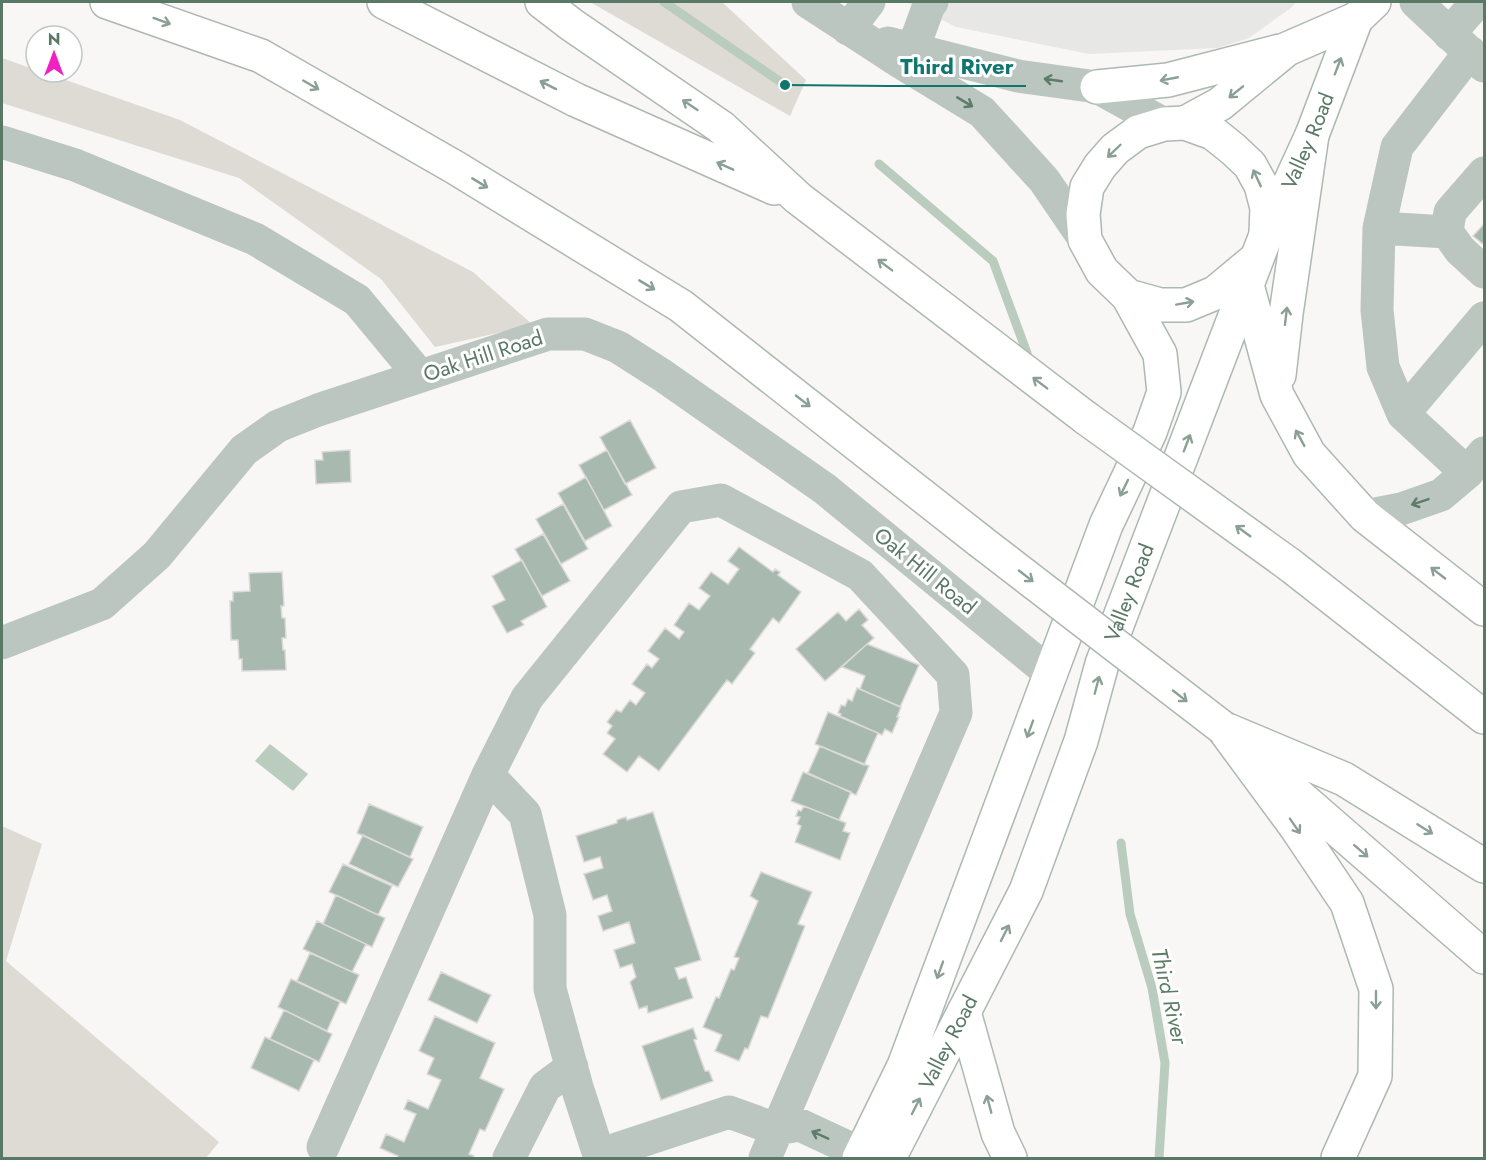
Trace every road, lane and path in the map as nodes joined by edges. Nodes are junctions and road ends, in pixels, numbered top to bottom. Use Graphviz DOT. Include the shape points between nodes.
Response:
graph roads {
  1 [pos="107,2"];
  2 [pos="384,2"];
  3 [pos="542,2"];
  4 [pos="808,2"];
  5 [pos="869,2"];
  6 [pos="932,2"];
  7 [pos="1416,2"];
  8 [pos="1477,2"];
  9 [pos="1367,7"];
  10 [pos="855,33"];
  11 [pos="913,50"];
  12 [pos="1287,50"];
  13 [pos="1468,51"];
  14 [pos="1097,87"];
  15 [pos="1175,123"];
  16 [pos="1312,135"];
  17 [pos="2,142"];
  18 [pos="1485,173"];
  19 [pos="798,198"];
  20 [pos="1379,228"];
  21 [pos="1447,232"];
  22 [pos="1085,240"];
  23 [pos="1257,259"];
  24 [pos="1485,272"];
  25 [pos="1128,296"];
  26 [pos="1485,318"];
  27 [pos="420,376"];
  28 [pos="1277,395"];
  29 [pos="1403,414"];
  30 [pos="1476,463"];
  31 [pos="1365,516"];
  32 [pos="1290,565"];
  33 [pos="1485,609"];
  34 [pos="2,643"];
  35 [pos="1051,674"];
  36 [pos="1485,692"];
  37 [pos="1485,717"];
  38 [pos="1223,728"];
  39 [pos="488,775"];
  40 [pos="1485,866"];
  41 [pos="1485,957"];
  42 [pos="964,1012"];
  43 [pos="572,1067"];
  44 [pos="323,1147"];
  45 [pos="776,1149"];
  46 [pos="599,1156"];
  47 [pos="871,1157"];
  48 [pos="509,1158"];
  49 [pos="1010,1158"];
  50 [pos="1338,1158"];
  1 -- 38 [label="main road, one-way, bridge" via="261,56 456,168 681,306"];
  19 -- 2 [label="main road, one-way" via="576,100"];
  19 -- 3 [label="main road, one-way" via="721,126"];
  4 -- 10 [label="street"];
  5 -- 10 [label="street"];
  6 -- 11 [label="street"];
  7 -- 13 [label="street"];
  8 -- 13 [label="street"];
  9 -- 12 [label="main road, Valley Road"];
  16 -- 9 [label="main road, Valley Road, one-way"];
  10 -- 11 [label="street"];
  10 -- 22 [label="street, one-way" via="982,112 1044,180"];
  14 -- 11 [label="street, one-way" via="1018,76"];
  12 -- 14 [label="main road, one-way" via="1168,80"];
  12 -- 15 [label="main road, Valley Road, one-way" via="1220,104"];
  13 -- 20 [label="street" via="1397,147"];
  14 -- 15 [label="street"];
  15 -- 22 [label="main road, one-way" via="1138,132 1100,166 1087,187"];
  23 -- 15 [label="main road, one-way" via="1267,208 1250,165 1213,133"];
  16 -- 23 [label="main road, Valley Road"];
  28 -- 16 [label="main road, one-way"];
  17 -- 27 [label="street" via="75,165 255,239 357,300"];
  18 -- 21 [label="street" via="1450,212"];
  32 -- 19 [label="main road, one-way, bridge" via="1086,418"];
  20 -- 21 [label="street"];
  20 -- 29 [label="street" via="1377,310 1383,367"];
  21 -- 24 [label="street"];
  22 -- 25 [label="main road" via="1102,271"];
  25 -- 23 [label="main road, one-way" via="1160,305 1186,305 1215,293"];
  23 -- 28 [label="main road"];
  42 -- 23 [label="main road, Valley Road, one-way" via="1026,891 1081,741 1102,664"];
  25 -- 35 [label="main road, Valley Road, one-way" via="1160,354 1164,392 1150,432 1106,525"];
  26 -- 29 [label="street"];
  27 -- 34 [label="street, Oak Hill Road" via="278,426 244,450 157,555 102,604"];
  27 -- 35 [label="street, Oak Hill Road" via="548,334 585,333 618,347 825,489"];
  31 -- 28 [label="main road, one-way" via="1309,454"];
  29 -- 30 [label="street"];
  30 -- 31 [label="street, one-way" via="1441,495"];
  33 -- 31 [label="main road, one-way"];
  32 -- 36 [label="main road"];
  32 -- 37 [label="main road"];
  35 -- 47 [label="main road, Valley Road, one-way"];
  38 -- 40 [label="main road, one-way" via="1344,779"];
  38 -- 41 [label="main road, one-way"];
  38 -- 50 [label="main road, one-way" via="1347,903 1376,989 1375,1076"];
  39 -- 43 [label="street" via="525,814 550,915 550,989"];
  39 -- 44 [label="street"];
  39 -- 45 [label="street" via="526,698 681,507 721,500 860,575 953,675 956,713"];
  47 -- 42 [label="main road, Valley Road, one-way"];
  49 -- 42 [label="main road, one-way" via="998,1133"];
  43 -- 46 [label="street"];
  43 -- 48 [label="street" via="544,1087"];
  45 -- 46 [label="street" via="729,1112"];
  47 -- 45 [label="street, one-way" via="800,1125"];
}
